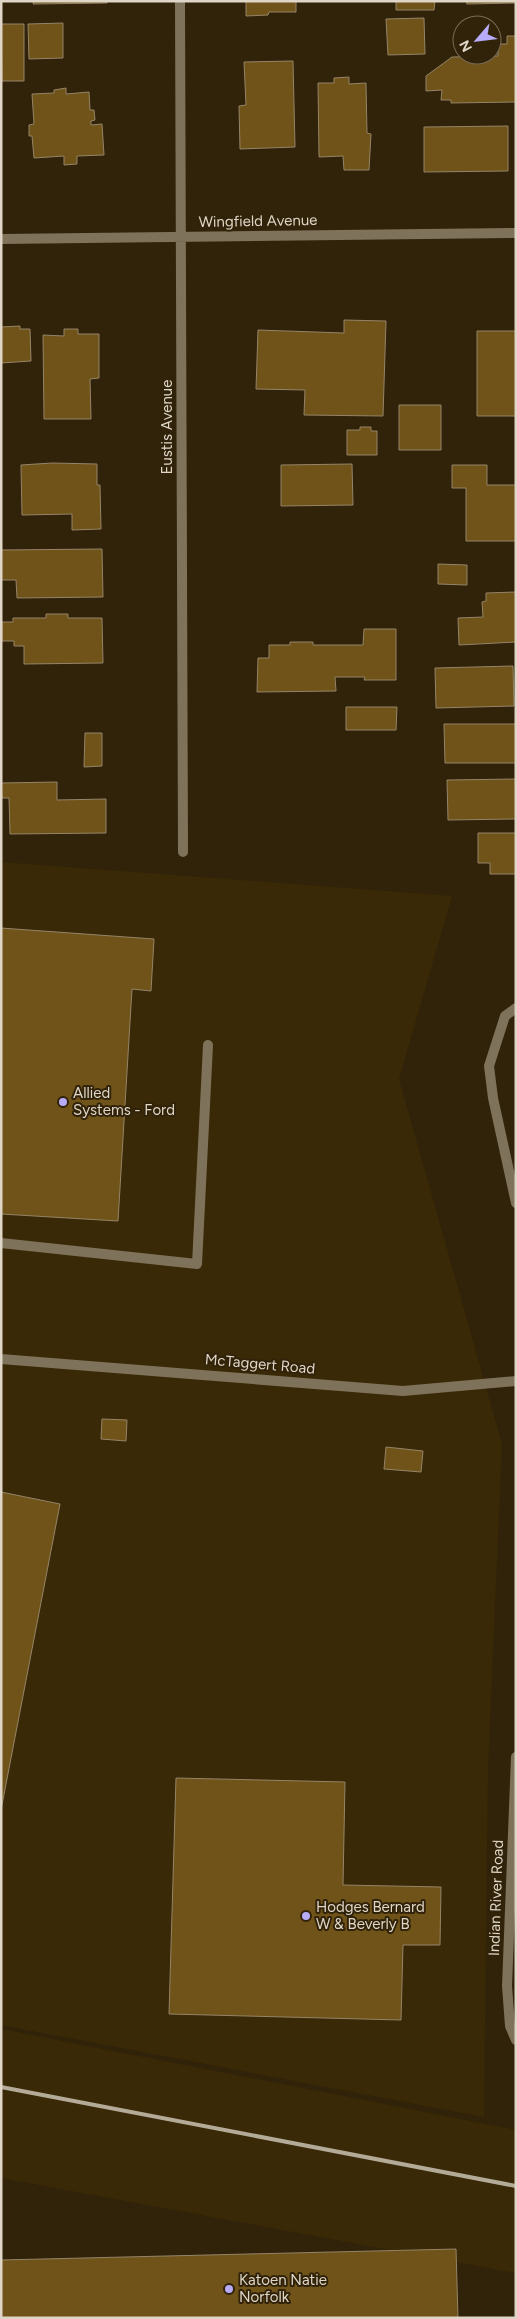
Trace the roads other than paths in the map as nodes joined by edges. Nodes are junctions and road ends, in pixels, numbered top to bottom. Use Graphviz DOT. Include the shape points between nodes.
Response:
graph roads {
  1 [pos="180,1"];
  2 [pos="516,233"];
  3 [pos="182,237"];
  4 [pos="1,239"];
  5 [pos="183,852"];
  6 [pos="516,1008"];
  7 [pos="208,1045"];
  8 [pos="516,1203"];
  9 [pos="1,1243"];
  10 [pos="1,1359"];
  11 [pos="516,1381"];
  12 [pos="516,1757"];
  13 [pos="516,2040"];
  1 -- 3 [label="street, Eustis Avenue"];
  2 -- 3 [label="street, Wingfield Avenue"];
  3 -- 4 [label="street, Wingfield Avenue"];
  3 -- 5 [label="street, Eustis Avenue"];
  6 -- 8 [label="street" via="505,1016 489,1066 492,1098"];
  7 -- 9 [label="street" via="197,1264"];
  10 -- 11 [label="street, McTaggert Road" via="403,1391"];
  12 -- 13 [label="street, Indian River Road" via="507,1986 510,2026"];
}
